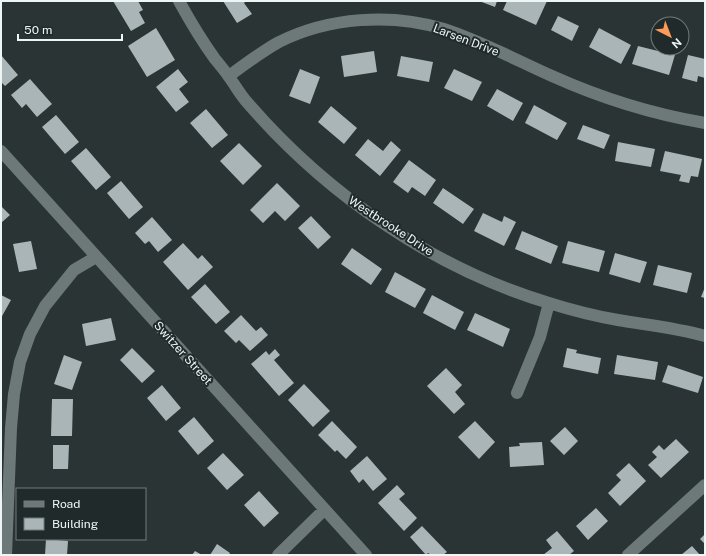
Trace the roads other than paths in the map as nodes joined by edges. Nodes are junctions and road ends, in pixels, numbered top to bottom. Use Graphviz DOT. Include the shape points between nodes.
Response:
graph roads {
  1 [pos="179,1"];
  2 [pos="229,76"];
  3 [pos="705,122"];
  4 [pos="1,152"];
  5 [pos="96,257"];
  6 [pos="549,303"];
  7 [pos="705,336"];
  8 [pos="517,393"];
  9 [pos="705,485"];
  10 [pos="324,510"];
  11 [pos="6,555"];
  12 [pos="278,555"];
  13 [pos="366,555"];
  14 [pos="628,555"];
  1 -- 2 [label="street, Westbrooke Drive"];
  2 -- 3 [label="street, Larsen Drive" via="280,42 306,32 333,23 392,20 422,23 472,40 592,93 632,106"];
  2 -- 6 [label="street, Westbrooke Drive" via="245,100 275,133 331,186 359,206 413,243 470,273"];
  4 -- 5 [label="street, Switzer Street"];
  5 -- 10 [label="street, Switzer Street"];
  5 -- 11 [label="street" via="74,270 45,306 30,334 20,362 11,421"];
  6 -- 7 [label="street, Westbrooke Drive" via="612,319 686,330"];
  6 -- 8 [label="street" via="540,337"];
  9 -- 14 [label="street"];
  10 -- 12 [label="street"];
  10 -- 13 [label="street, Switzer Street"];
}
